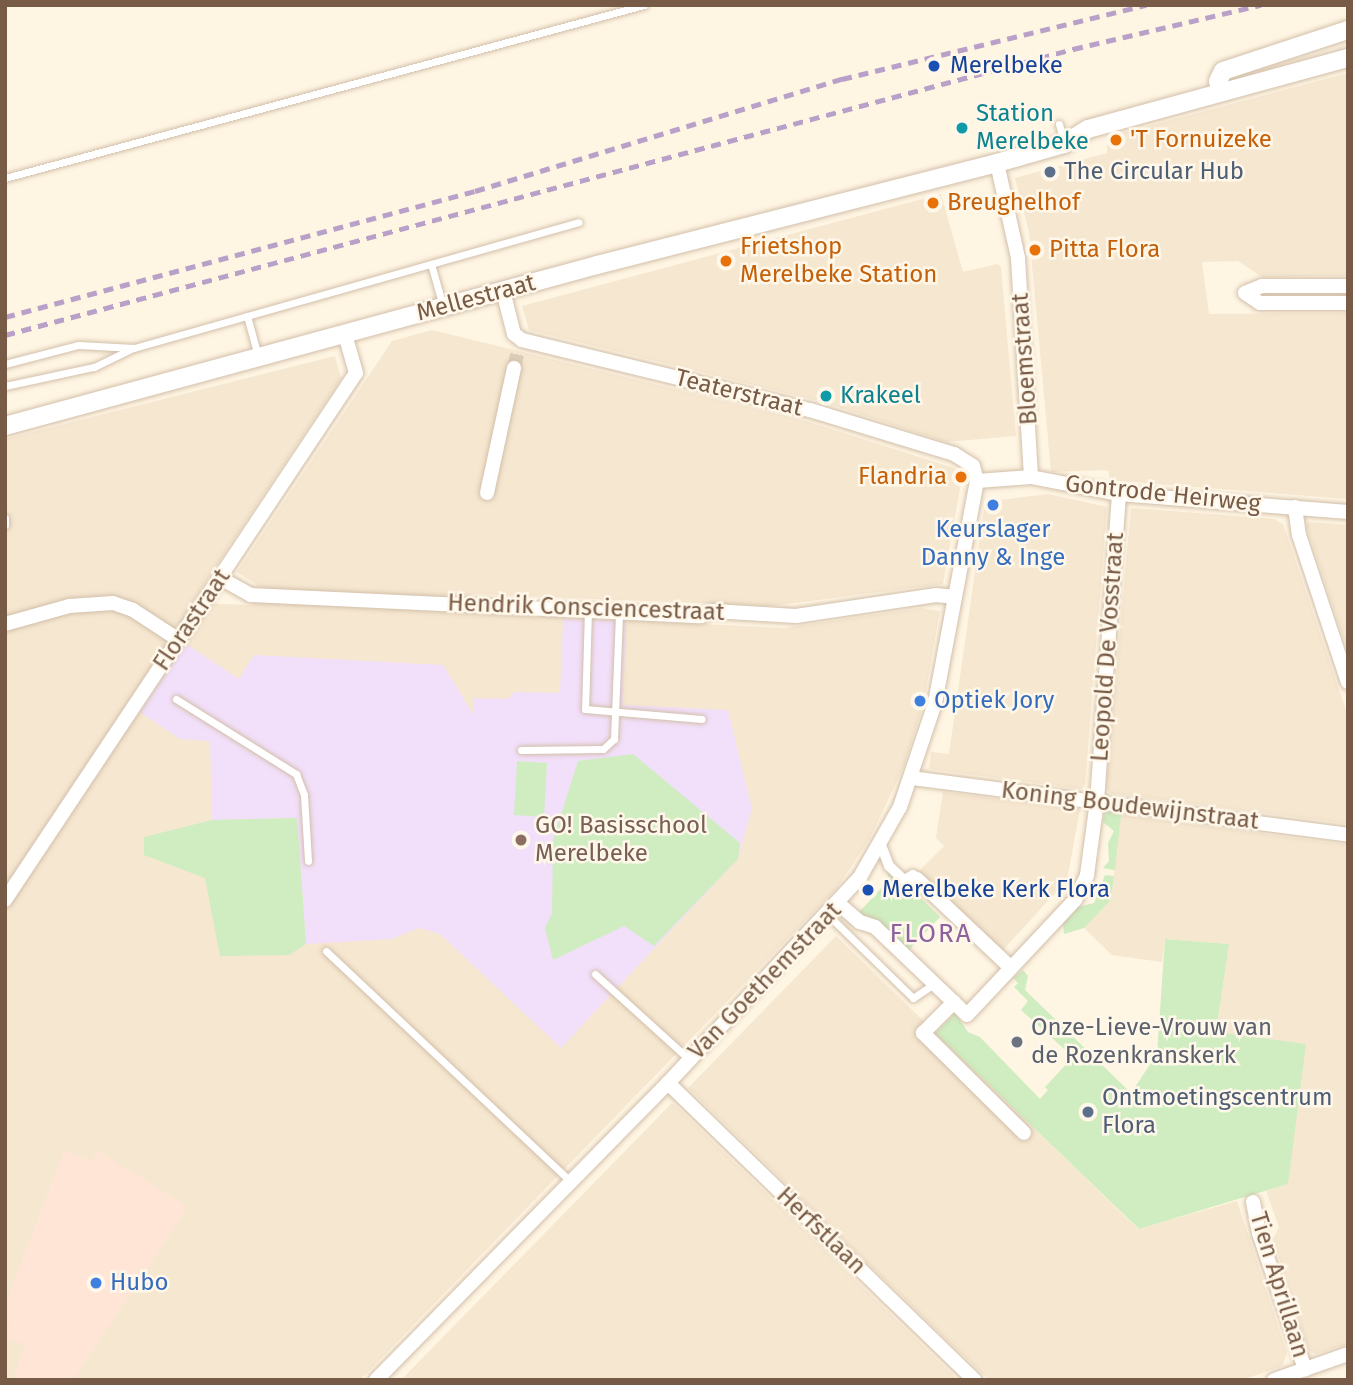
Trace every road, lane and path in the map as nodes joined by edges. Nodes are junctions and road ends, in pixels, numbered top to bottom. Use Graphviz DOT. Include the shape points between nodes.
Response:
graph roads {
  1 [pos="644,5"];
  2 [pos="1348,30"];
  3 [pos="1348,58"];
  4 [pos="1221,92"];
  5 [pos="1059,124"];
  6 [pos="1065,144"];
  7 [pos="997,163"];
  8 [pos="5,178"];
  9 [pos="578,222"];
  10 [pos="431,264"];
  11 [pos="1319,286"];
  12 [pos="1348,286"];
  13 [pos="1230,288"];
  14 [pos="503,291"];
  15 [pos="1245,293"];
  16 [pos="1318,303"];
  17 [pos="1348,303"];
  18 [pos="443,306"];
  19 [pos="247,316"];
  20 [pos="345,334"];
  21 [pos="134,348"];
  22 [pos="258,357"];
  23 [pos="5,364"];
  24 [pos="514,368"];
  25 [pos="5,386"];
  26 [pos="5,426"];
  27 [pos="1031,477"];
  28 [pos="977,481"];
  29 [pos="487,493"];
  30 [pos="1119,494"];
  31 [pos="1294,507"];
  32 [pos="1348,512"];
  33 [pos="5,518"];
  34 [pos="5,525"];
  35 [pos="220,578"];
  36 [pos="955,597"];
  37 [pos="588,610"];
  38 [pos="619,611"];
  39 [pos="5,625"];
  40 [pos="179,640"];
  41 [pos="1348,682"];
  42 [pos="176,699"];
  43 [pos="614,710"];
  44 [pos="702,719"];
  45 [pos="521,750"];
  46 [pos="912,778"];
  47 [pos="1097,801"];
  48 [pos="1348,835"];
  49 [pos="881,845"];
  50 [pos="309,861"];
  51 [pos="917,879"];
  52 [pos="5,900"];
  53 [pos="839,904"];
  54 [pos="828,915"];
  55 [pos="327,951"];
  56 [pos="1014,964"];
  57 [pos="595,974"];
  58 [pos="934,984"];
  59 [pos="954,1002"];
  60 [pos="690,1060"];
  61 [pos="667,1083"];
  62 [pos="1024,1133"];
  63 [pos="571,1182"];
  64 [pos="1253,1202"];
  65 [pos="1348,1354"];
  66 [pos="1305,1369"];
  67 [pos="376,1380"];
  68 [pos="975,1380"];
  69 [pos="1274,1380"];
  1 -- 8 [label="lane"];
  2 -- 4 [label="street" via="1223,71"];
  3 -- 4 [label="street"];
  4 -- 6 [label="street, Mellestraat" via="1088,129"];
  5 -- 6 [label="lane"];
  6 -- 7 [label="street, Mellestraat"];
  7 -- 14 [label="street, Mellestraat"];
  7 -- 27 [label="street, Bloemstraat" via="1015,241"];
  9 -- 10 [label="lane"];
  10 -- 18 [label="lane"];
  10 -- 19 [label="lane"];
  11 -- 12 [label="street"];
  11 -- 15 [label="street" via="1262,286"];
  11 -- 16 [label="street"];
  13 -- 15 [label="street"];
  14 -- 18 [label="street, Mellestraat"];
  14 -- 28 [label="street, Teaterstraat" via="520,345 810,410 954,454 973,466"];
  15 -- 16 [label="street" via="1260,303"];
  16 -- 17 [label="street"];
  18 -- 20 [label="street, Mellestraat"];
  19 -- 21 [label="lane"];
  19 -- 22 [label="lane"];
  20 -- 22 [label="street, Mellestraat"];
  20 -- 35 [label="street, Florastraat" via="356,373"];
  21 -- 23 [label="lane" via="78,345"];
  21 -- 25 [label="lane" via="94,367"];
  22 -- 26 [label="street, Mellestraat"];
  24 -- 29 [label="street"];
  27 -- 28 [label="street, Gontrode Heirweg"];
  27 -- 30 [label="street, Gontrode Heirweg"];
  28 -- 36 [label="street, Van Goethemstraat"];
  30 -- 31 [label="street, Gontrode Heirweg"];
  30 -- 47 [label="street, Leopold De Vosstraat"];
  31 -- 32 [label="street, Gontrode Heirweg"];
  31 -- 41 [label="street"];
  33 -- 34 [label="lane"];
  35 -- 37 [label="street, Hendrik Consciencestraat" via="251,595"];
  35 -- 40 [label="street, Florastraat"];
  36 -- 38 [label="street, Hendrik Consciencestraat" via="936,595 784,617"];
  36 -- 46 [label="street, Van Goethemstraat" via="935,703"];
  37 -- 38 [label="street, Hendrik Consciencestraat"];
  37 -- 43 [label="lane" via="585,709"];
  38 -- 43 [label="lane"];
  39 -- 40 [label="street" via="69,606 113,603 133,610"];
  40 -- 52 [label="street, Florastraat"];
  42 -- 50 [label="lane" via="296,774 304,796"];
  43 -- 44 [label="lane"];
  43 -- 45 [label="lane" via="614,740 603,750"];
  46 -- 47 [label="street, Koning Boudewijnstraat"];
  46 -- 49 [label="street, Van Goethemstraat"];
  47 -- 48 [label="street, Koning Boudewijnstraat"];
  47 -- 56 [label="street, Leopold De Vosstraat" via="1083,888"];
  49 -- 51 [label="street" via="889,866 904,880 913,875"];
  49 -- 53 [label="street, Van Goethemstraat"];
  51 -- 56 [label="street"];
  53 -- 54 [label="street, Van Goethemstraat"];
  53 -- 58 [label="street" via="860,922 876,928"];
  54 -- 58 [label="lane" via="913,998"];
  54 -- 60 [label="street, Van Goethemstraat"];
  55 -- 63 [label="lane"];
  56 -- 59 [label="street, Leopold De Vosstraat" via="967,1015"];
  57 -- 60 [label="lane"];
  58 -- 59 [label="street"];
  59 -- 62 [label="street" via="923,1034"];
  60 -- 61 [label="street, Van Goethemstraat"];
  61 -- 63 [label="street, Van Goethemstraat"];
  61 -- 68 [label="street, Herfstlaan"];
  63 -- 67 [label="street, Van Goethemstraat"];
  64 -- 66 [label="street, Tien Aprillaan"];
  65 -- 66 [label="street"];
  66 -- 69 [label="street"];
}
